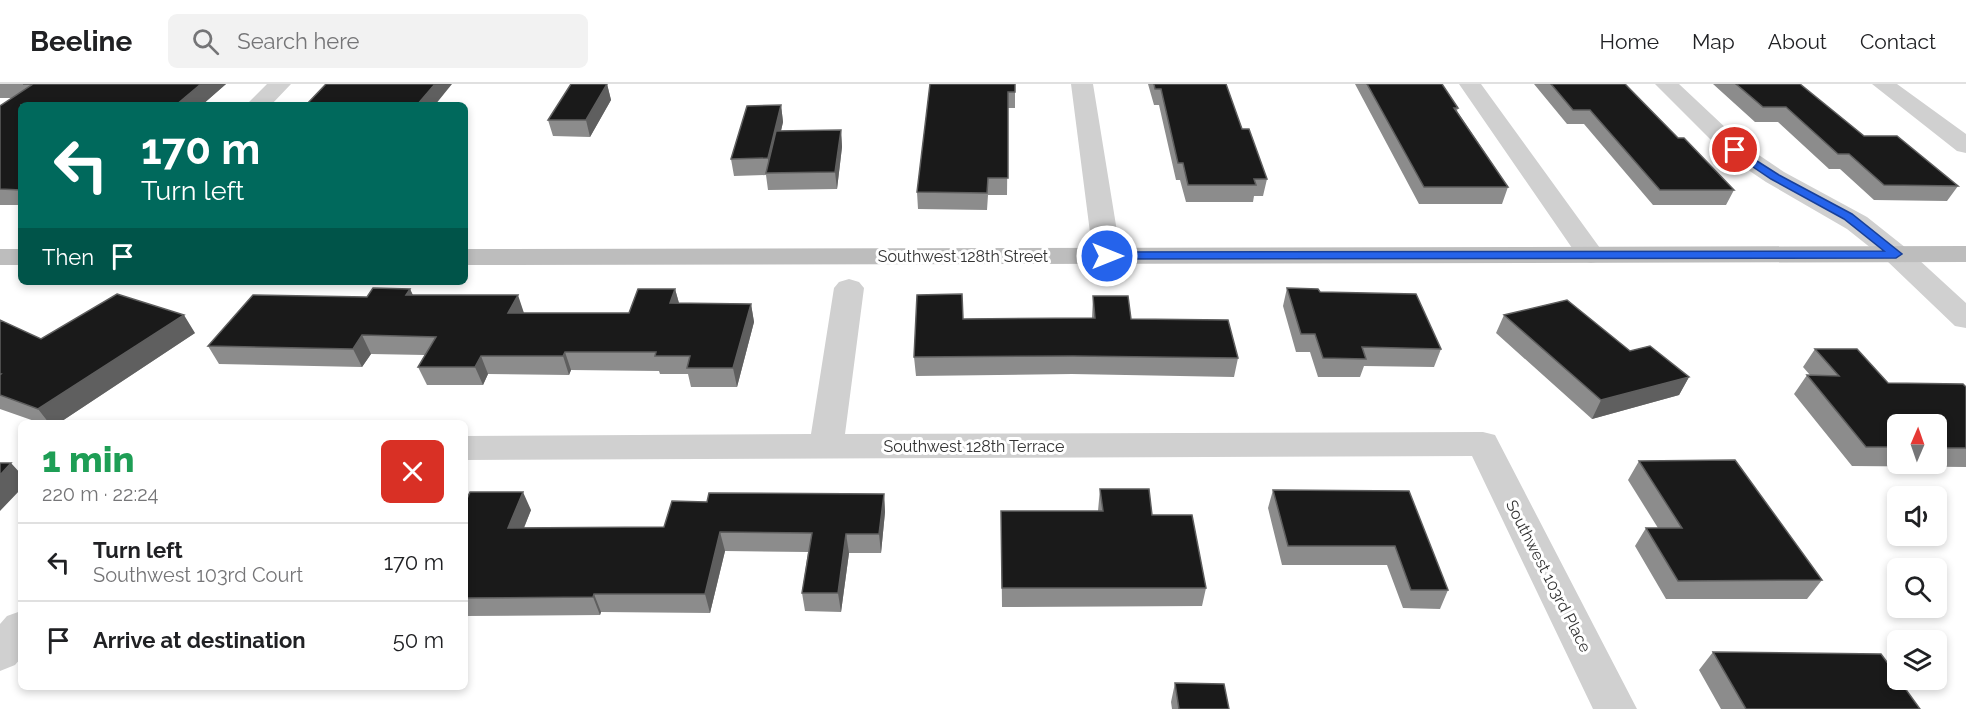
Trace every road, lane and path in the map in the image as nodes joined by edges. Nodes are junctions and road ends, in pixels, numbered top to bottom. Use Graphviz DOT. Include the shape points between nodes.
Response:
graph roads {
  1 [pos="280,84"];
  2 [pos="1082,84"];
  3 [pos="1470,84"];
  4 [pos="1666,84"];
  5 [pos="1882,84"];
  6 [pos="261,102"];
  7 [pos="1966,146"];
  8 [pos="1896,254"];
  9 [pos="1966,254"];
  10 [pos="1590,255"];
  11 [pos="1107,256"];
  12 [pos="18,257"];
  13 [pos="468,257"];
  14 [pos="0,258"];
  15 [pos="849,288"];
  16 [pos="1966,319"];
  17 [pos="1483,444"];
  18 [pos="826,447"];
  19 [pos="468,448"];
  20 [pos="18,631"];
  21 [pos="0,653"];
  22 [pos="1615,709"];
  1 -- 6 [label="street"];
  2 -- 11 [label="street"];
  3 -- 10 [label="street"];
  4 -- 8 [label="street" via="1735,150 1848,217"];
  5 -- 7 [label="street"];
  8 -- 9 [label="street, Southwest 128th Street"];
  8 -- 10 [label="street, Southwest 128th Street"];
  8 -- 16 [label="street"];
  10 -- 11 [label="street, Southwest 128th Street"];
  11 -- 13 [label="street, Southwest 128th Street"];
  12 -- 14 [label="street"];
  15 -- 18 [label="street"];
  17 -- 18 [label="street, Southwest 128th Terrace"];
  17 -- 22 [label="street, Southwest 103rd Place"];
  18 -- 19 [label="street, Southwest 128th Terrace"];
  20 -- 21 [label="street"];
}
